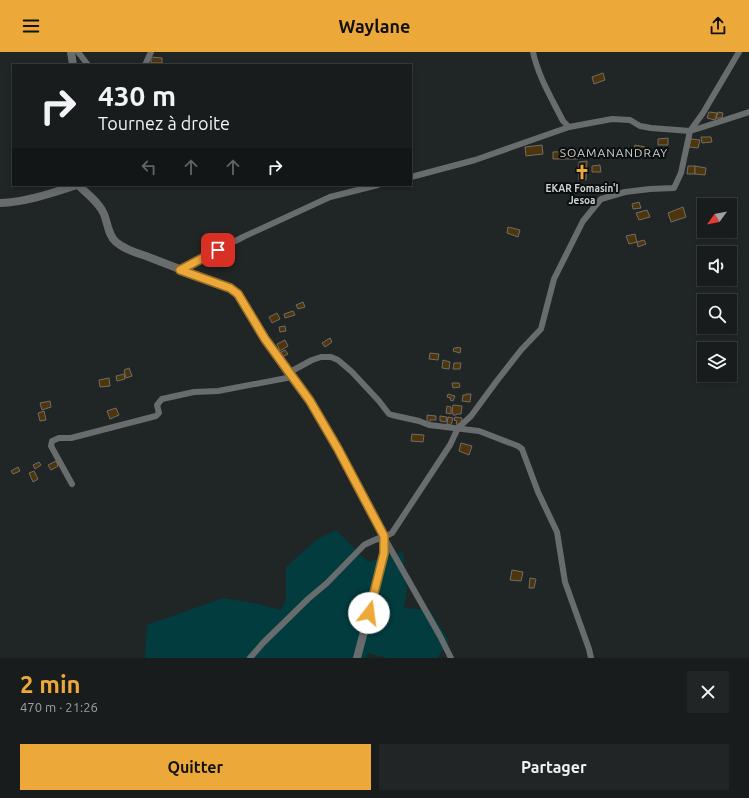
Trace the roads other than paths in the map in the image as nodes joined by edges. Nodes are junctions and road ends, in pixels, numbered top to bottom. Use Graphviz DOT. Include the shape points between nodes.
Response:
graph roads {
  1 [pos="71,52"];
  2 [pos="78,52"];
  3 [pos="151,52"];
  4 [pos="533,52"];
  5 [pos="739,52"];
  6 [pos="73,64"];
  7 [pos="87,64"];
  8 [pos="145,64"];
  9 [pos="749,112"];
  10 [pos="569,127"];
  11 [pos="690,130"];
  12 [pos="412,177"];
  13 [pos="74,186"];
  14 [pos="78,186"];
  15 [pos="374,186"];
  16 [pos="0,203"];
  17 [pos="180,270"];
  18 [pos="290,375"];
  19 [pos="458,428"];
  20 [pos="72,484"];
  21 [pos="384,536"];
  22 [pos="250,658"];
  23 [pos="357,658"];
  24 [pos="451,658"];
  25 [pos="591,658"];
  1 -- 6 [label="street"];
  2 -- 7 [label="street"];
  3 -- 8 [label="street"];
  4 -- 10 [label="street" via="540,76 563,121"];
  5 -- 11 [label="street"];
  9 -- 11 [label="street"];
  10 -- 11 [label="street" via="612,119 630,120 640,126 651,128"];
  10 -- 12 [label="street" via="475,160"];
  11 -- 19 [label="street" via="681,173 674,188 625,192 601,199 583,221 554,279 541,329 521,350 471,416"];
  13 -- 16 [label="street" via="29,199"];
  14 -- 17 [label="street" via="96,202 104,214 112,238 117,243"];
  15 -- 17 [label="street" via="330,197 243,237"];
  17 -- 18 [label="street" via="235,291"];
  18 -- 19 [label="street" via="312,360 331,357 352,372 389,414 428,425"];
  18 -- 20 [label="street" via="218,391 162,398 157,405 159,413 156,416 52,441 51,446"];
  18 -- 21 [label="street" via="310,401 330,435"];
  19 -- 21 [label="street" via="450,445 392,533"];
  19 -- 25 [label="street" via="479,431 522,449 557,532 565,582"];
  21 -- 22 [label="street" via="364,545"];
  21 -- 23 [label="street" via="384,553"];
  21 -- 24 [label="street"];
}
